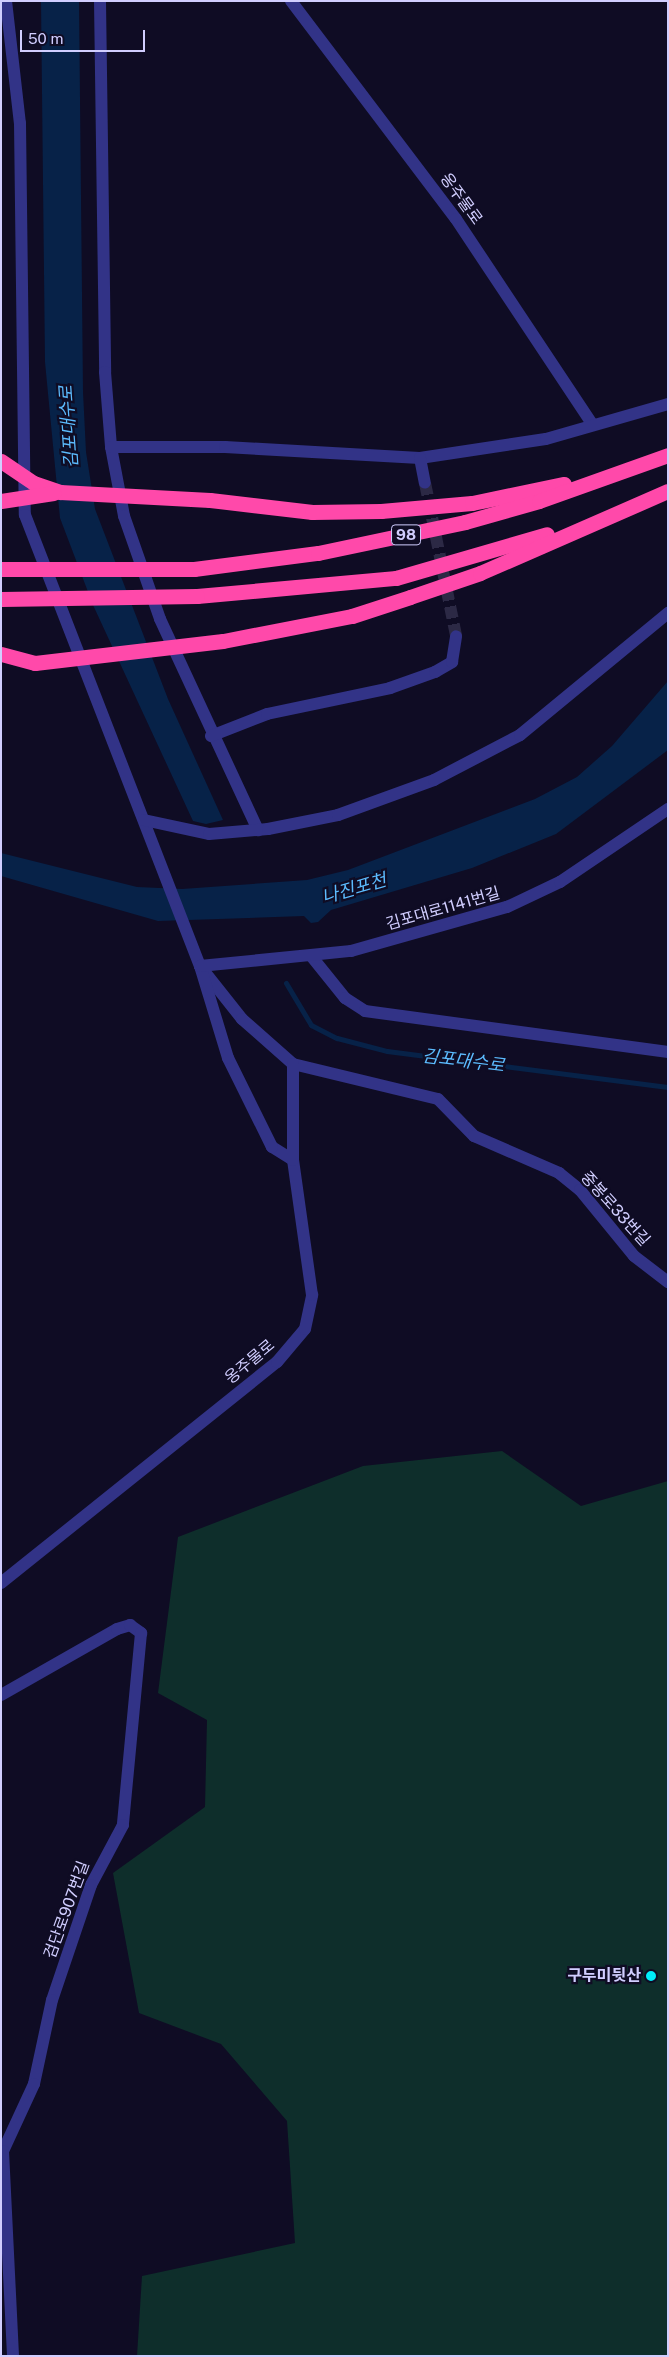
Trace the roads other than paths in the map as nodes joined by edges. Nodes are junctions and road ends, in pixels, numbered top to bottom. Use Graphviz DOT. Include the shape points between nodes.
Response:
graph roads {
  1 [pos="6,1"];
  2 [pos="100,1"];
  3 [pos="291,1"];
  4 [pos="668,404"];
  5 [pos="593,425"];
  6 [pos="111,447"];
  7 [pos="668,454"];
  8 [pos="420,458"];
  9 [pos="1,461"];
  10 [pos="612,474"];
  11 [pos="425,483"];
  12 [pos="668,491"];
  13 [pos="60,492"];
  14 [pos="1,501"];
  15 [pos="601,519"];
  16 [pos="1,569"];
  17 [pos="1,599"];
  18 [pos="668,613"];
  19 [pos="456,636"];
  20 [pos="1,654"];
  21 [pos="212,736"];
  22 [pos="668,809"];
  23 [pos="144,820"];
  24 [pos="258,830"];
  25 [pos="312,957"];
  26 [pos="200,966"];
  27 [pos="668,1052"];
  28 [pos="293,1064"];
  29 [pos="293,1160"];
  30 [pos="668,1282"];
  31 [pos="1,1583"];
  32 [pos="1,1695"];
  33 [pos="13,2356"];
  1 -- 23 [label="lane" via="20,123 25,515"];
  2 -- 6 [label="lane" via="105,372"];
  3 -- 5 [label="lane, 옹주물로" via="456,219"];
  4 -- 5 [label="lane"];
  5 -- 8 [label="lane" via="500,449"];
  6 -- 8 [label="lane" via="225,447"];
  6 -- 21 [label="lane" via="140,569"];
  7 -- 10 [label="highway, 98"];
  8 -- 11 [label="lane"];
  9 -- 13 [label="highway, bridge" via="34,483"];
  10 -- 13 [label="highway, bridge" via="472,502 381,511 312,512 210,500"];
  10 -- 16 [label="highway, 98, bridge" via="456,524 318,553 194,569"];
  12 -- 15 [label="highway, 98"];
  13 -- 14 [label="highway, bridge"];
  15 -- 17 [label="highway, 98, bridge" via="396,578 197,596"];
  15 -- 20 [label="highway, bridge" via="480,573 352,616 223,640 35,663"];
  18 -- 24 [label="lane" via="550,713 469,765 338,815"];
  19 -- 21 [label="lane" via="452,662 436,672 390,688 267,714"];
  21 -- 24 [label="lane"];
  22 -- 25 [label="lane, 김포대로1141번길" via="534,896 381,944"];
  23 -- 24 [label="lane" via="209,834"];
  23 -- 26 [label="lane"];
  25 -- 26 [label="lane, 김포대로1141번길"];
  25 -- 27 [label="lane" via="345,998 366,1011"];
  26 -- 28 [label="lane" via="242,1019"];
  26 -- 29 [label="lane" via="228,1058 272,1147"];
  28 -- 29 [label="lane, 옹주물로"];
  28 -- 30 [label="lane, 중봉로33번길" via="438,1099 474,1136 559,1173 580,1190 634,1256"];
  29 -- 31 [label="lane, 옹주물로" via="312,1295 306,1329 297,1343"];
  32 -- 33 [label="lane, 검단로907번길" via="117,1629 130,1625 140,1633 122,1825 91,1885 52,2000 34,2084 4,2151"];
}
